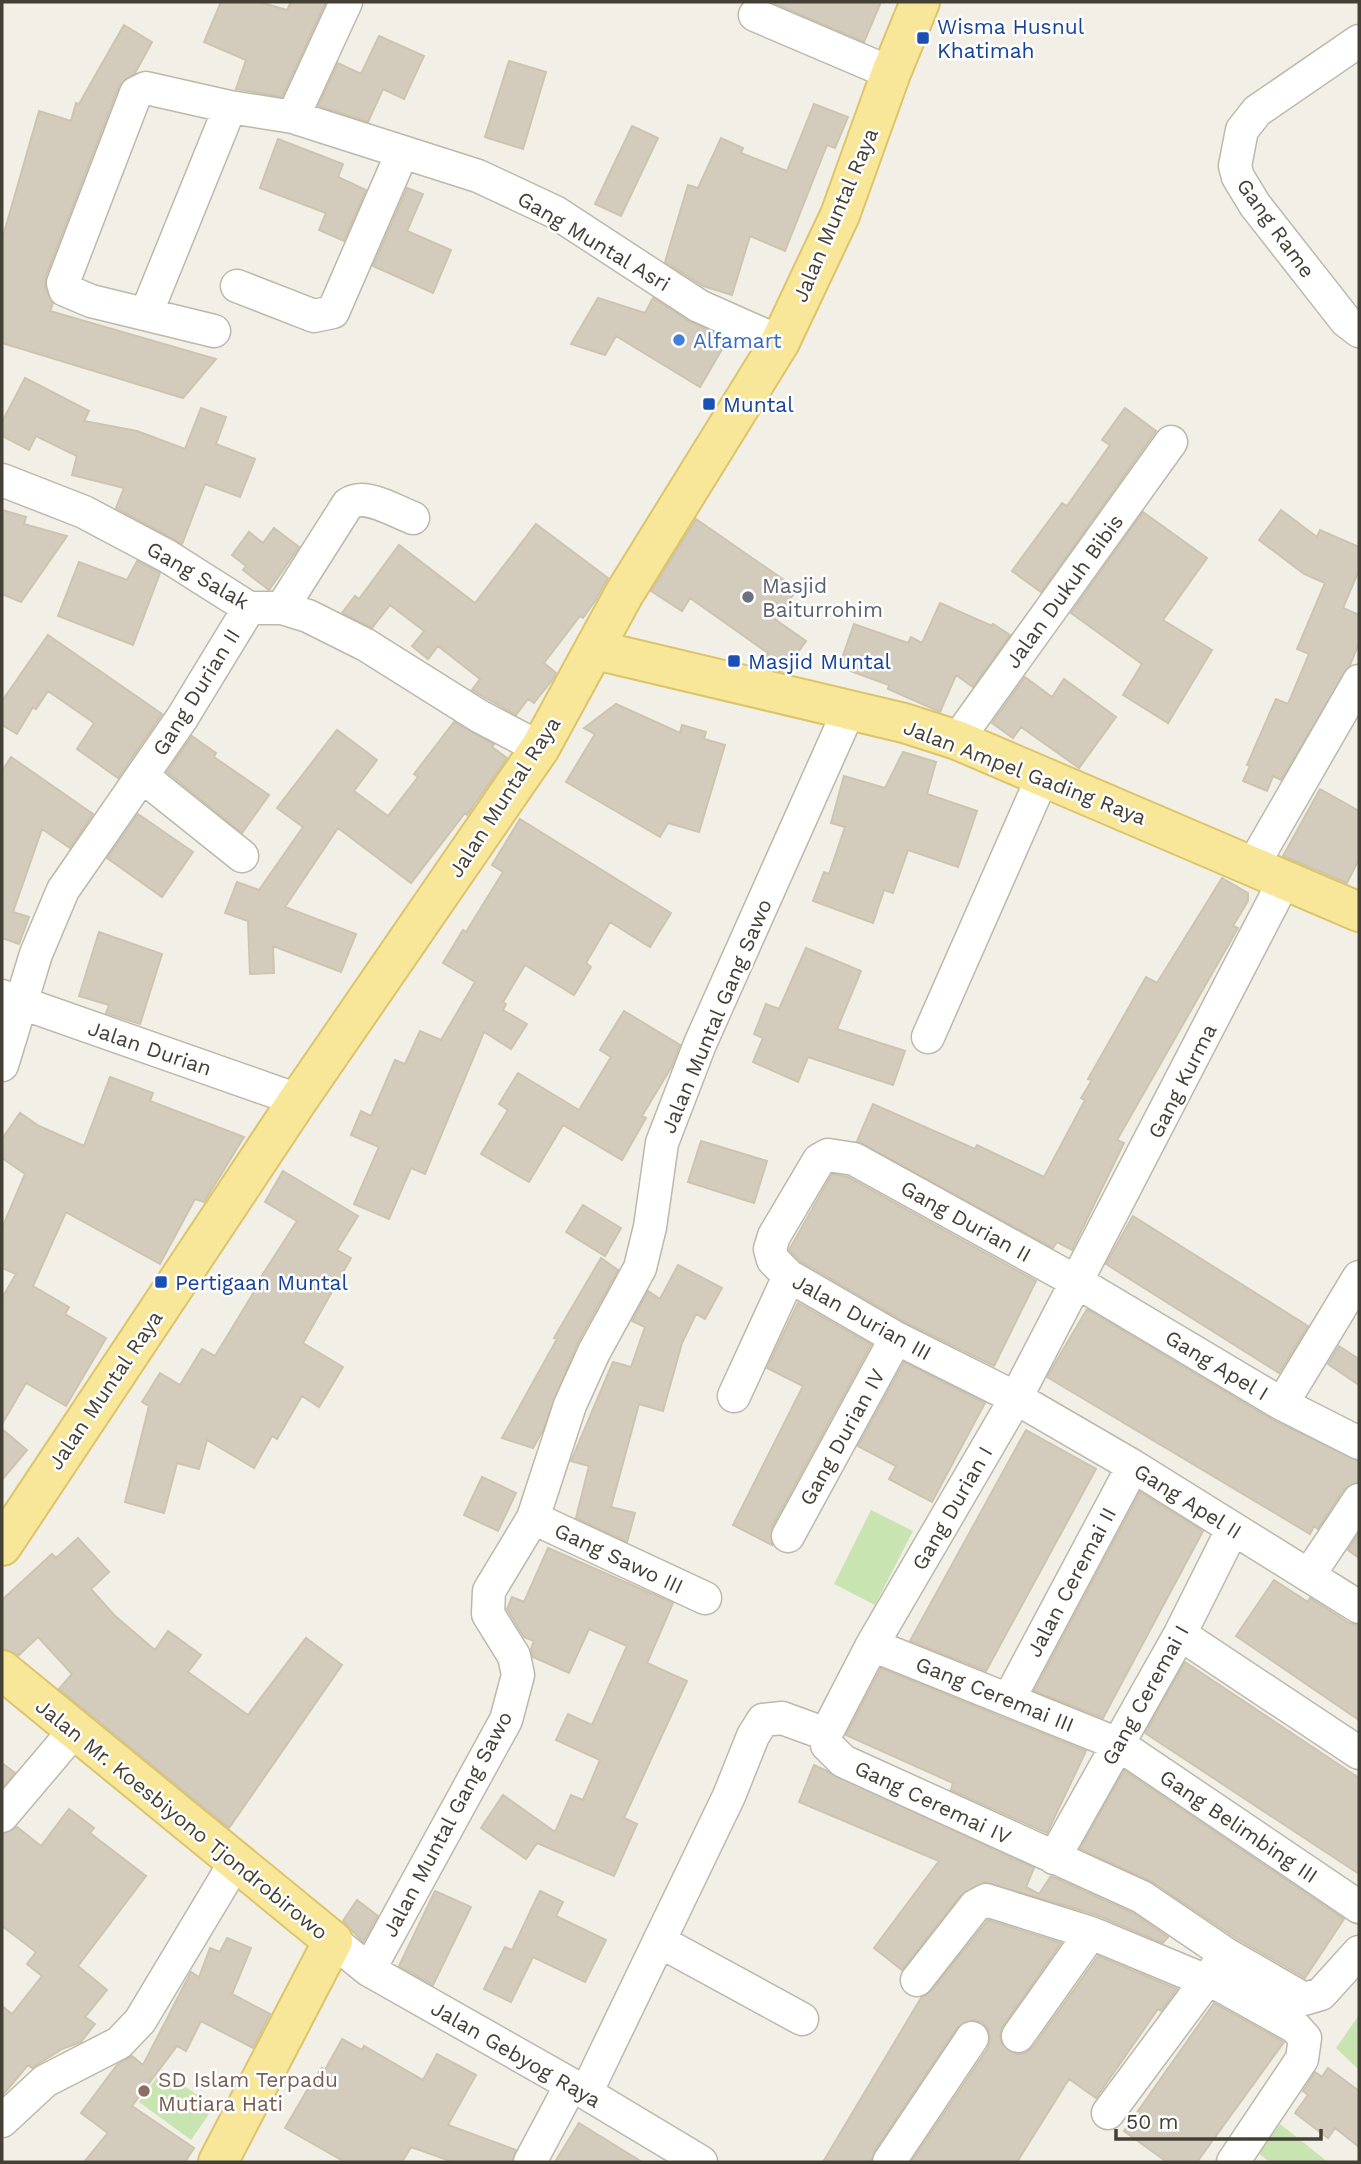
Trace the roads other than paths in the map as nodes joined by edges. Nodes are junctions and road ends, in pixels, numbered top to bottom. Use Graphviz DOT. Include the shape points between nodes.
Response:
graph roads {
  1 [pos="346,2"];
  2 [pos="920,2"];
  3 [pos="755,15"];
  4 [pos="1359,41"];
  5 [pos="891,73"];
  6 [pos="230,107"];
  7 [pos="293,117"];
  8 [pos="402,153"];
  9 [pos="237,286"];
  10 [pos="146,314"];
  11 [pos="214,331"];
  12 [pos="1359,331"];
  13 [pos="780,342"];
  14 [pos="1171,442"];
  15 [pos="2,480"];
  16 [pos="413,519"];
  17 [pos="249,608"];
  18 [pos="282,608"];
  19 [pos="596,650"];
  20 [pos="1359,681"];
  21 [pos="849,710"];
  22 [pos="957,740"];
  23 [pos="540,748"];
  24 [pos="142,776"];
  25 [pos="1042,776"];
  26 [pos="242,856"];
  27 [pos="1269,872"];
  28 [pos="1359,912"];
  29 [pos="11,999"];
  30 [pos="928,1037"];
  31 [pos="2,1065"];
  32 [pos="298,1100"];
  33 [pos="855,1159"];
  34 [pos="789,1276"];
  35 [pos="1359,1277"];
  36 [pos="1077,1282"];
  37 [pos="896,1338"];
  38 [pos="734,1396"];
  39 [pos="1016,1398"];
  40 [pos="1282,1404"];
  41 [pos="1359,1443"];
  42 [pos="1133,1466"];
  43 [pos="1359,1500"];
  44 [pos="533,1518"];
  45 [pos="1232,1530"];
  46 [pos="788,1536"];
  47 [pos="2,1546"];
  48 [pos="1308,1575"];
  49 [pos="705,1598"];
  50 [pos="1359,1607"];
  51 [pos="1180,1634"];
  52 [pos="872,1645"];
  53 [pos="2,1670"];
  54 [pos="1009,1699"];
  55 [pos="74,1731"];
  56 [pos="827,1734"];
  57 [pos="1118,1744"];
  58 [pos="1359,1753"];
  59 [pos="2,1816"];
  60 [pos="1054,1858"];
  61 [pos="236,1861"];
  62 [pos="1359,1907"];
  63 [pos="1091,1933"];
  64 [pos="333,1941"];
  65 [pos="659,1941"];
  66 [pos="1359,1952"];
  67 [pos="1216,1966"];
  68 [pos="369,1970"];
  69 [pos="917,1980"];
  70 [pos="802,2019"];
  71 [pos="1018,2036"];
  72 [pos="971,2038"];
  73 [pos="579,2089"];
  74 [pos="1108,2113"];
  75 [pos="2,2121"];
  76 [pos="218,2162"];
  77 [pos="530,2162"];
  78 [pos="701,2162"];
  79 [pos="889,2162"];
  80 [pos="1233,2162"];
  1 -- 7 [label="street"];
  2 -- 5 [label="main road, Jalan Muntal Raya"];
  3 -- 5 [label="street"];
  4 -- 12 [label="street, Gang Rame" via="1257,110 1242,130 1235,166 1255,205 1346,321"];
  5 -- 13 [label="main road, Jalan Muntal Raya" via="839,215"];
  6 -- 7 [label="street, Gang Muntal Asri"];
  6 -- 10 [label="street"];
  6 -- 10 [label="street, Gang Muntal Asri" via="146,88 135,93 63,283 69,293"];
  7 -- 8 [label="street, Gang Muntal Asri"];
  8 -- 9 [label="street" via="333,312 314,316"];
  8 -- 13 [label="street, Gang Muntal Asri" via="520,194 699,306"];
  10 -- 11 [label="street, Gang Muntal Asri"];
  13 -- 19 [label="main road, Jalan Muntal Raya" via="624,594"];
  14 -- 22 [label="street, Jalan Dukuh Bibis"];
  15 -- 17 [label="street, Gang Salak" via="84,512 167,556"];
  16 -- 18 [label="street" via="366,499 355,499"];
  17 -- 18 [label="street, Gang Salak"];
  17 -- 24 [label="street, Gang Durian II"];
  18 -- 23 [label="street, Gang Salak" via="366,645 479,716"];
  19 -- 21 [label="main road, Jalan Ampel Gading Raya"];
  19 -- 23 [label="main road, Jalan Muntal Raya"];
  20 -- 27 [label="street"];
  21 -- 22 [label="main road, Jalan Ampel Gading Raya"];
  21 -- 44 [label="street, Jalan Muntal Gang Sawo" via="699,1044 662,1143 640,1268 570,1405"];
  22 -- 25 [label="main road, Jalan Ampel Gading Raya"];
  23 -- 32 [label="main road, Jalan Muntal Raya"];
  24 -- 26 [label="street, Gang Durian II"];
  24 -- 29 [label="street, Gang Durian II" via="63,890"];
  25 -- 27 [label="main road, Jalan Ampel Gading Raya"];
  25 -- 30 [label="street"];
  27 -- 28 [label="main road, Jalan Ampel Gading Raya"];
  27 -- 36 [label="street, Gang Kurma"];
  29 -- 31 [label="street, Gang Durian II"];
  29 -- 32 [label="street, Jalan Durian"];
  32 -- 47 [label="main road, Jalan Muntal Raya"];
  33 -- 34 [label="street, Jalan Durian III" via="828,1155 819,1160 774,1236 773,1260"];
  33 -- 36 [label="street, Gang Durian II"];
  34 -- 37 [label="street, Jalan Durian III"];
  34 -- 38 [label="street"];
  35 -- 40 [label="street"];
  36 -- 39 [label="street, Gang Durian I"];
  36 -- 40 [label="street, Gang Apel I"];
  37 -- 39 [label="street, Jalan Durian III"];
  37 -- 46 [label="street, Gang Durian IV"];
  39 -- 42 [label="street, Gang Apel II"];
  39 -- 52 [label="street, Gang Durian I"];
  40 -- 41 [label="street, Gang Apel I"];
  42 -- 45 [label="street, Gang Apel II"];
  42 -- 54 [label="street, Jalan Ceremai II"];
  43 -- 48 [label="street"];
  44 -- 49 [label="street, Gang Sawo III"];
  44 -- 68 [label="street, Jalan Muntal Gang Sawo" via="487,1601 488,1614 513,1656 518,1675 506,1720"];
  45 -- 48 [label="street, Gang Apel II"];
  45 -- 51 [label="street, Gang Ceremai I"];
  48 -- 50 [label="street, Gang Apel II"];
  51 -- 57 [label="street, Gang Ceremai I"];
  51 -- 58 [label="street"];
  52 -- 54 [label="street, Gang Ceremai III"];
  52 -- 56 [label="street, Gang Durian I"];
  53 -- 55 [label="main road, Jalan Mr. Koesbiyono Tjondrobirowo"];
  54 -- 57 [label="street, Gang Ceremai III"];
  55 -- 59 [label="street"];
  55 -- 61 [label="main road, Jalan Mr. Koesbiyono Tjondrobirowo"];
  56 -- 60 [label="street, Gang Ceremai IV" via="827,1745 843,1761"];
  56 -- 65 [label="street" via="782,1718 764,1720"];
  57 -- 60 [label="street, Gang Ceremai I"];
  57 -- 62 [label="street, Gang Belimbing III"];
  60 -- 67 [label="street, Gang Ceremai IV" via="1142,1897"];
  61 -- 64 [label="main road, Jalan Mr. Koesbiyono Tjondrobirowo"];
  61 -- 75 [label="street" via="140,2021 119,2043 45,2081"];
  63 -- 67 [label="street" via="1197,1978"];
  63 -- 69 [label="street" via="993,1901 979,1902"];
  63 -- 71 [label="street"];
  64 -- 68 [label="street, Jalan Gebyog Raya"];
  64 -- 76 [label="main road, Jalan Mr. Koesbiyono Tjondrobirowo"];
  65 -- 70 [label="street"];
  65 -- 73 [label="street"];
  66 -- 67 [label="street" via="1321,1994 1304,1999"];
  67 -- 74 [label="street"];
  67 -- 80 [label="street" via="1305,2038 1303,2059"];
  68 -- 73 [label="street, Jalan Gebyog Raya"];
  72 -- 79 [label="street"];
  73 -- 77 [label="street"];
  73 -- 78 [label="street, Jalan Gebyog Raya"];
}
